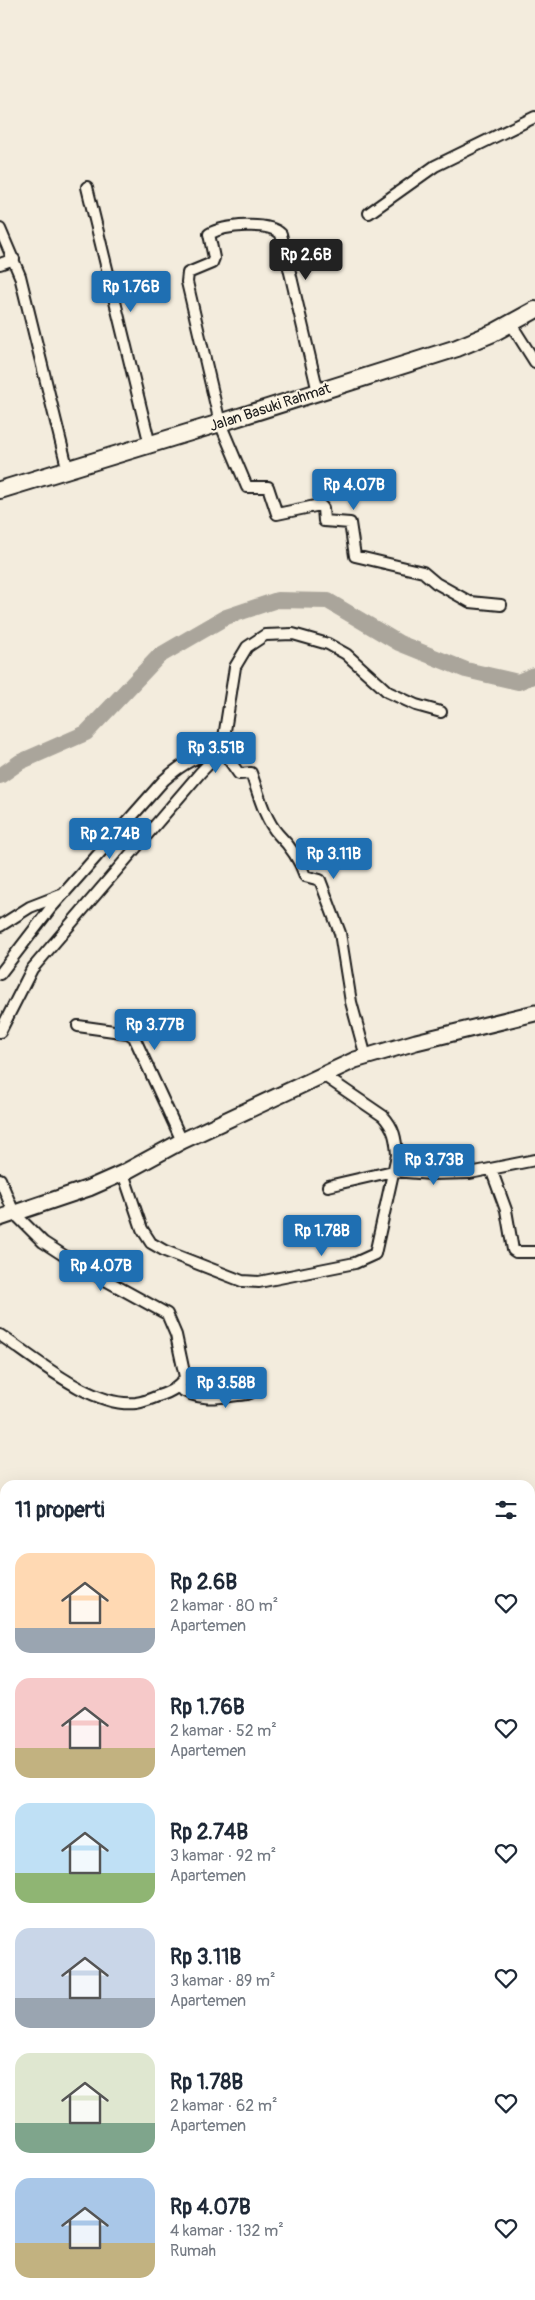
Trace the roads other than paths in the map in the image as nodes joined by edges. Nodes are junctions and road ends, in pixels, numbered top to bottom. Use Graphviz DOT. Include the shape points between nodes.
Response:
graph roads {
  1 [pos="535,117"];
  2 [pos="87,186"];
  3 [pos="369,213"];
  4 [pos="0,229"];
  5 [pos="14,259"];
  6 [pos="0,264"];
  7 [pos="535,310"];
  8 [pos="512,324"];
  9 [pos="535,362"];
  10 [pos="318,392"];
  11 [pos="220,423"];
  12 [pos="150,445"];
  13 [pos="68,471"];
  14 [pos="0,490"];
  15 [pos="501,605"];
  16 [pos="441,712"];
  17 [pos="222,750"];
  18 [pos="62,895"];
  19 [pos="0,926"];
  20 [pos="0,974"];
  21 [pos="535,1014"];
  22 [pos="78,1026"];
  23 [pos="0,1032"];
  24 [pos="366,1058"];
  25 [pos="323,1075"];
  26 [pos="182,1141"];
  27 [pos="535,1160"];
  28 [pos="491,1169"];
  29 [pos="393,1171"];
  30 [pos="123,1173"];
  31 [pos="0,1179"];
  32 [pos="328,1186"];
  33 [pos="7,1215"];
  34 [pos="535,1252"];
  35 [pos="0,1336"];
  36 [pos="250,1378"];
  37 [pos="177,1387"];
  1 -- 3 [label="street" via="435,166"];
  2 -- 12 [label="street"];
  4 -- 5 [label="street"];
  5 -- 6 [label="street"];
  5 -- 13 [label="street" via="25,291"];
  7 -- 8 [label="main road, Jalan Basuki Rahmat"];
  8 -- 9 [label="street"];
  8 -- 10 [label="main road, Jalan Basuki Rahmat" via="457,348"];
  10 -- 11 [label="main road, Jalan Basuki Rahmat"];
  10 -- 11 [label="street" via="281,234 276,230 238,225 213,231 208,235 213,250 212,263 192,270 187,278"];
  11 -- 12 [label="main road, Jalan Basuki Rahmat"];
  11 -- 15 [label="street" via="247,487 268,487 277,514 321,506 324,521 351,524 355,556 422,572 470,602"];
  12 -- 13 [label="main road, Jalan Basuki Rahmat"];
  13 -- 14 [label="main road, Jalan Basuki Rahmat"];
  16 -- 17 [label="street" via="416,706 388,692 346,654 328,644 293,634 265,635 247,647 235,667"];
  17 -- 18 [label="street" via="197,756 164,780"];
  17 -- 23 [label="street" via="37,963"];
  17 -- 24 [label="street" via="239,774 251,773 267,813 301,863 305,876 320,880 340,933 351,1002"];
  18 -- 19 [label="street" via="30,907"];
  18 -- 20 [label="street"];
  21 -- 24 [label="street" via="416,1042"];
  22 -- 26 [label="street" via="128,1033 134,1037"];
  24 -- 25 [label="street"];
  25 -- 26 [label="street"];
  25 -- 29 [label="street" via="391,1124 397,1155"];
  26 -- 30 [label="street"];
  27 -- 28 [label="street"];
  28 -- 29 [label="street" via="450,1174"];
  28 -- 34 [label="street" via="506,1210 513,1250"];
  29 -- 30 [label="street" via="375,1254 355,1263 258,1282 242,1281 151,1243 142,1229"];
  29 -- 32 [label="street"];
  30 -- 33 [label="street" via="89,1188"];
  31 -- 33 [label="street"];
  33 -- 37 [label="street" via="56,1251 167,1314 184,1365 185,1377"];
  35 -- 37 [label="street" via="94,1395 133,1403 160,1396"];
  36 -- 37 [label="street" via="247,1394 204,1398 192,1396"];
}
